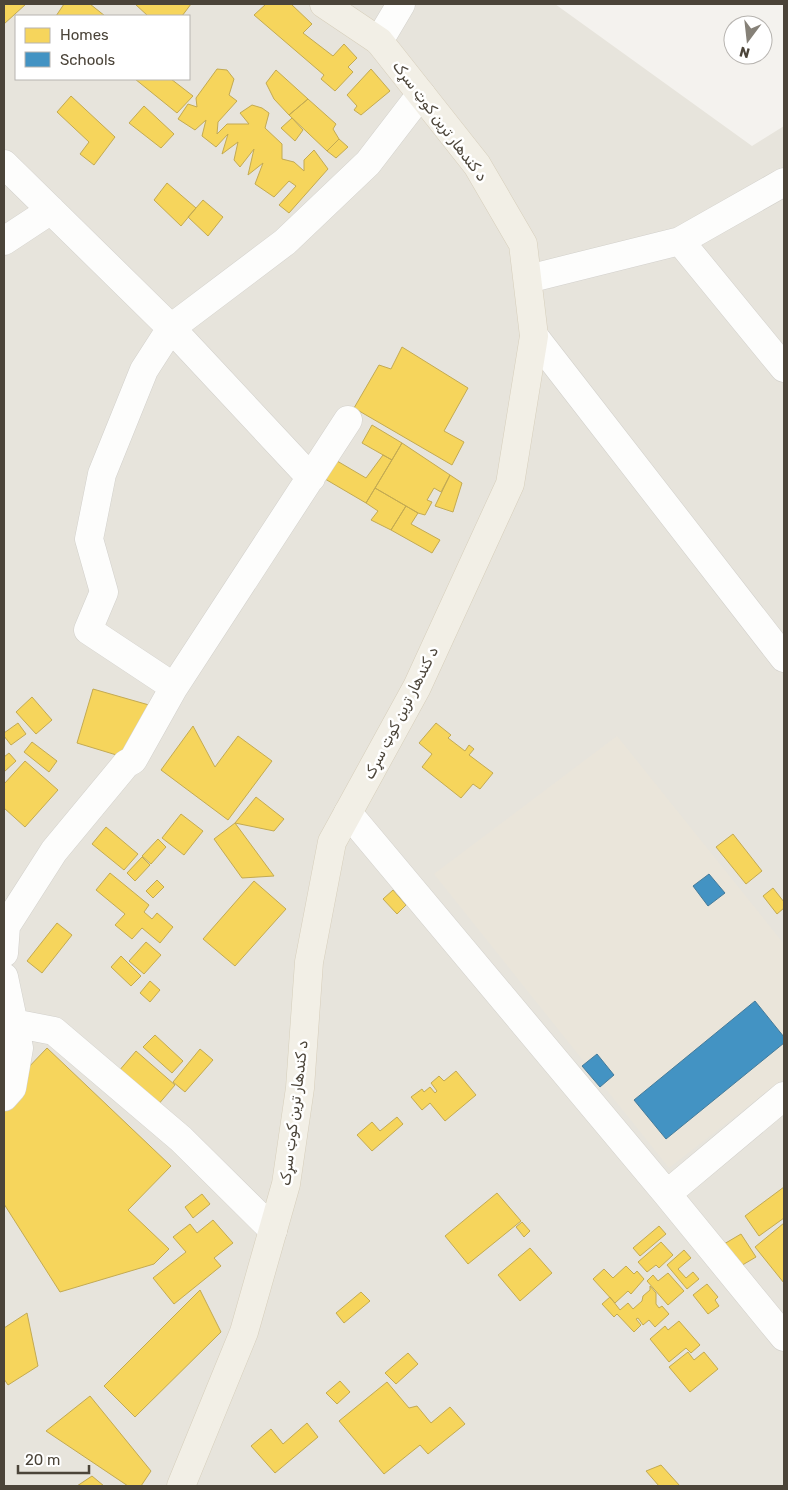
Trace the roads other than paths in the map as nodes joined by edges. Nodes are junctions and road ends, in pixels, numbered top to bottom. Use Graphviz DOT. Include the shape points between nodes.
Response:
graph roads {
  1 [pos="324,4"];
  2 [pos="401,4"];
  3 [pos="380,41"];
  4 [pos="421,94"];
  5 [pos="4,164"];
  6 [pos="784,182"];
  7 [pos="51,210"];
  8 [pos="4,241"];
  9 [pos="680,241"];
  10 [pos="528,279"];
  11 [pos="171,328"];
  12 [pos="534,336"];
  13 [pos="784,368"];
  14 [pos="348,420"];
  15 [pos="311,478"];
  16 [pos="784,658"];
  17 [pos="174,687"];
  18 [pos="348,813"];
  19 [pos="4,953"];
  20 [pos="4,977"];
  21 [pos="13,1023"];
  22 [pos="784,1096"];
  23 [pos="4,1097"];
  24 [pos="668,1194"];
  25 [pos="273,1230"];
  26 [pos="784,1337"];
  27 [pos="181,1486"];
  1 -- 3 [label="main road, د کندهار ترين کوټ سړک"];
  2 -- 3 [label="street"];
  3 -- 4 [label="main road, د کندهار ترين کوټ سړک"];
  4 -- 10 [label="main road, د کندهار ترين کوټ سړک" via="478,165 523,244"];
  4 -- 11 [label="street" via="368,163 285,242"];
  5 -- 7 [label="street"];
  6 -- 9 [label="street"];
  7 -- 8 [label="street"];
  7 -- 11 [label="street"];
  9 -- 10 [label="street"];
  9 -- 13 [label="street"];
  10 -- 12 [label="main road, د کندهار ترين کوټ سړک"];
  11 -- 15 [label="street"];
  11 -- 17 [label="street" via="144,370 102,474 89,539 104,592 88,630"];
  12 -- 16 [label="street"];
  12 -- 18 [label="main road, د کندهار ترين کوټ سړک" via="510,484 416,687"];
  14 -- 15 [label="street"];
  15 -- 17 [label="street"];
  17 -- 19 [label="street" via="133,760 126,764 54,851 6,926"];
  18 -- 24 [label="street"];
  18 -- 25 [label="main road, د کندهار ترين کوټ سړک" via="332,842 309,962 300,1088 286,1184"];
  20 -- 21 [label="street"];
  21 -- 23 [label="street" via="18,1048 12,1088"];
  21 -- 25 [label="street" via="54,1031 181,1139"];
  22 -- 24 [label="street"];
  24 -- 26 [label="street"];
  25 -- 27 [label="main road, د کندهار ترين کوټ سړک" via="244,1332"];
}
